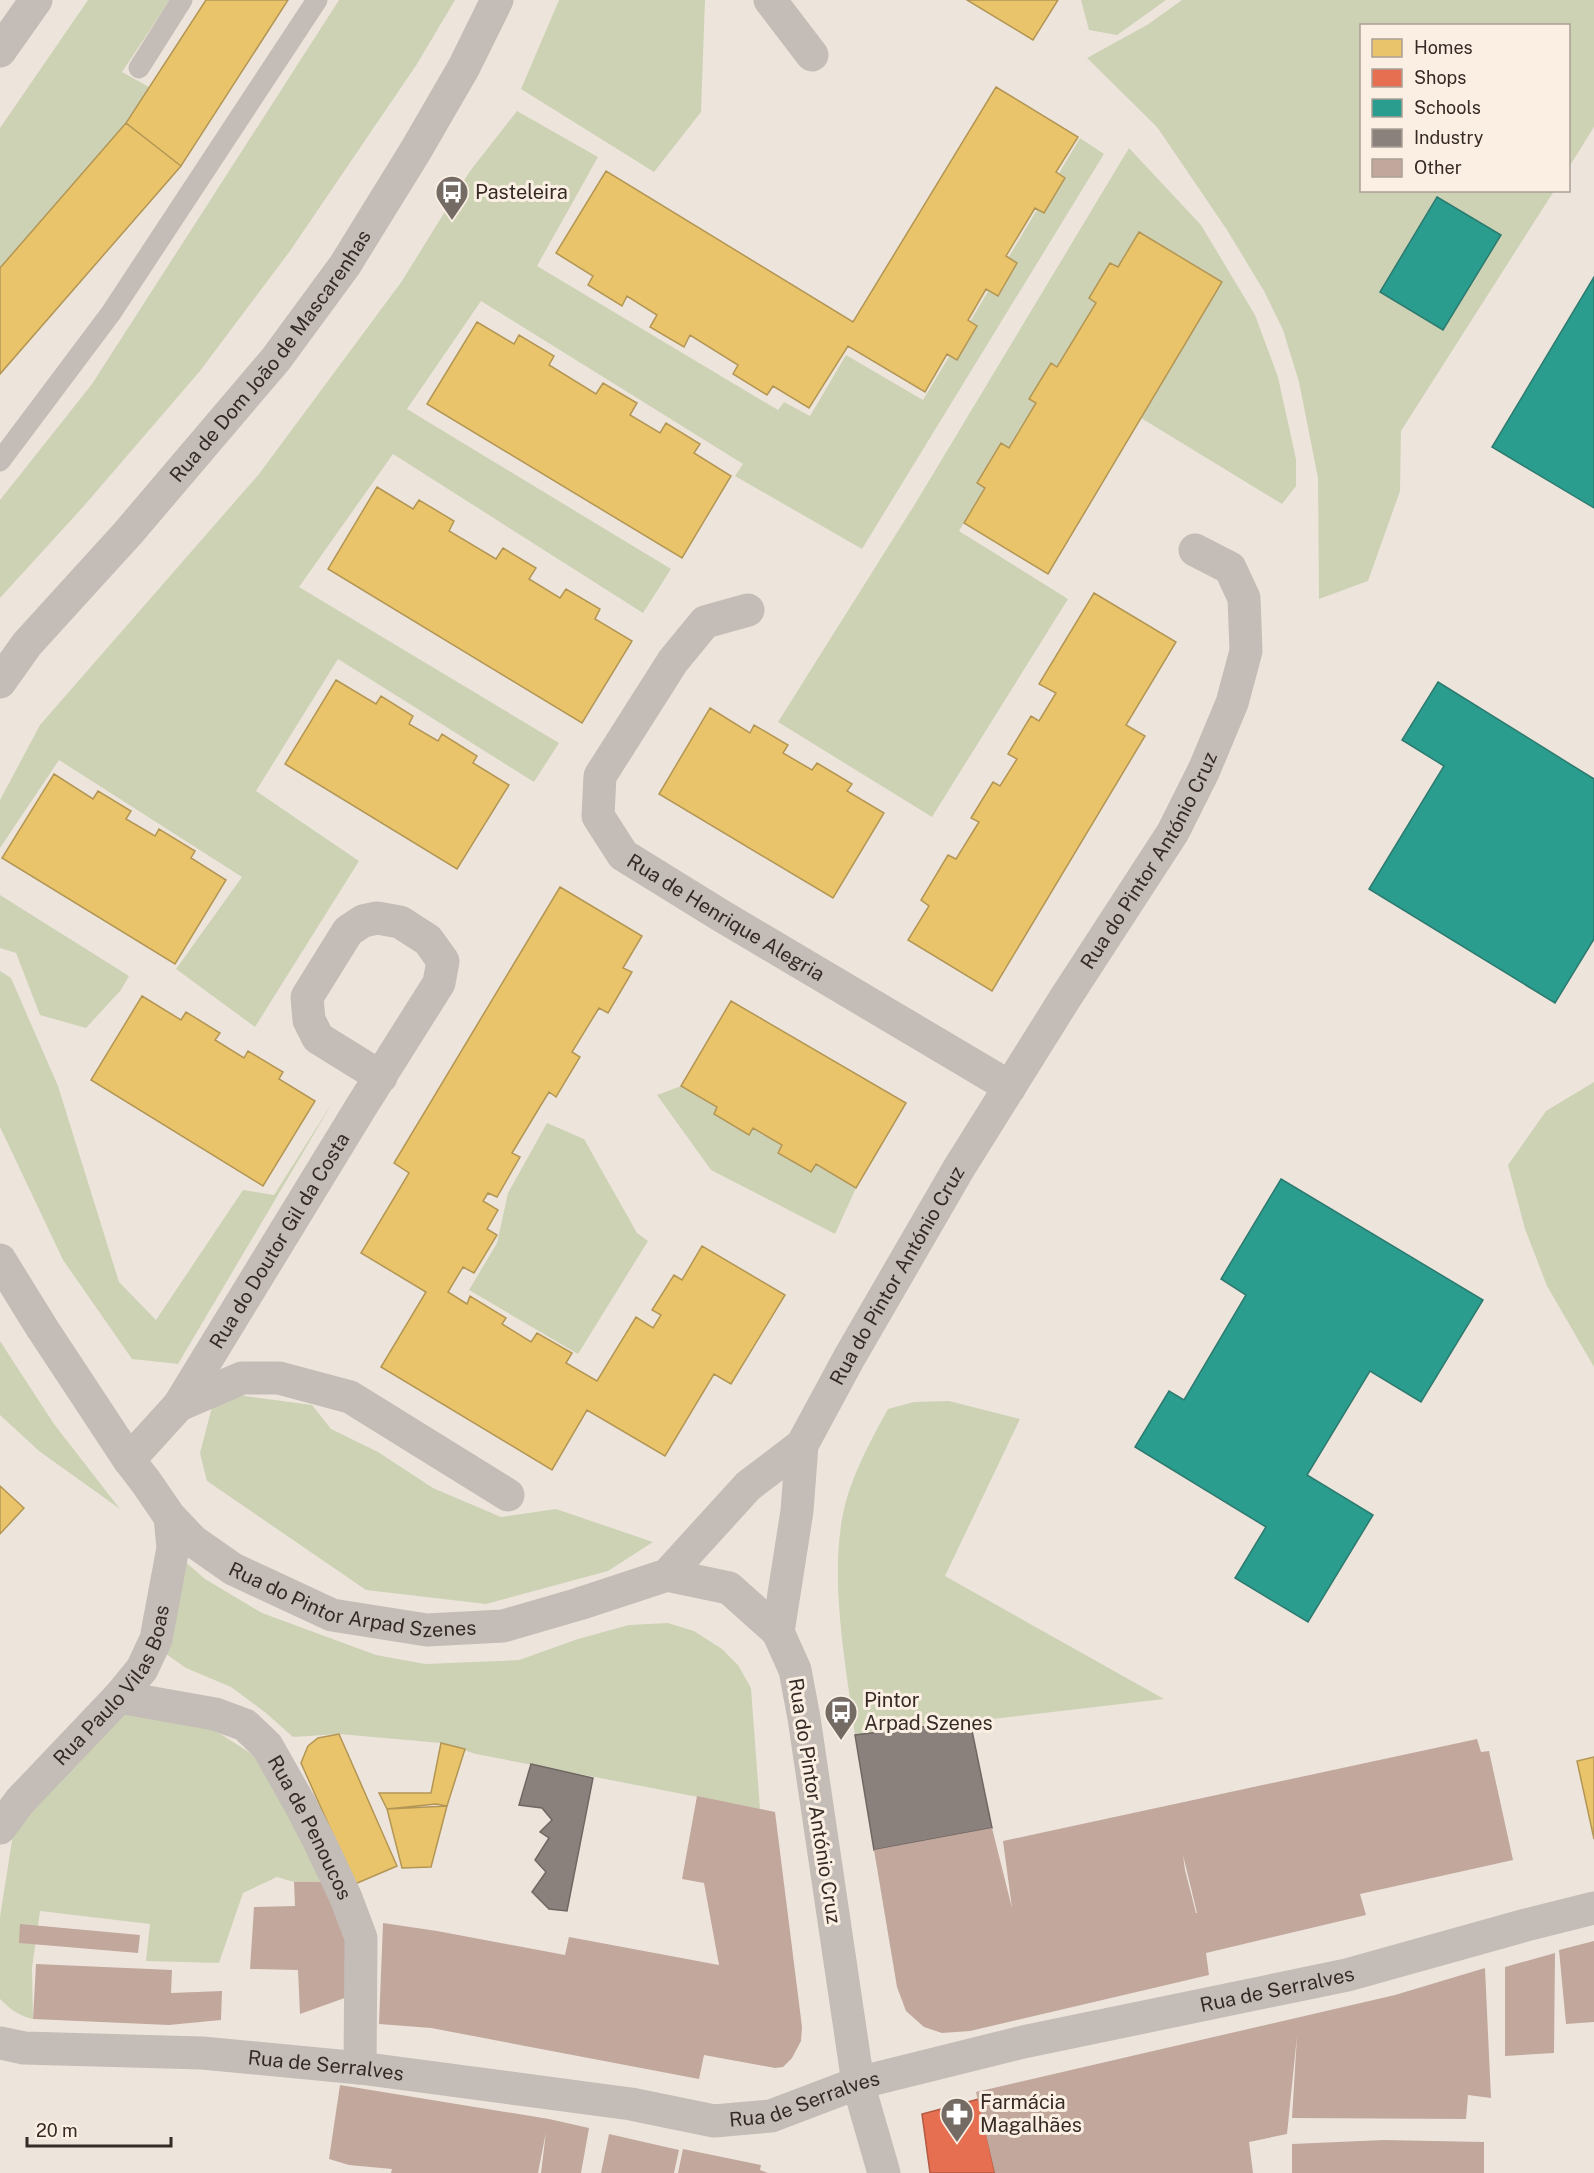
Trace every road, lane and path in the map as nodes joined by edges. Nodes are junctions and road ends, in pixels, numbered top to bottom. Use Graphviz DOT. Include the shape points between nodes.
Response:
graph roads {
  1 [pos="36,0"];
  2 [pos="182,0"];
  3 [pos="317,0"];
  4 [pos="497,0"];
  5 [pos="770,0"];
  6 [pos="0,51"];
  7 [pos="812,54"];
  8 [pos="139,68"];
  9 [pos="0,461"];
  10 [pos="1195,550"];
  11 [pos="748,610"];
  12 [pos="0,682"];
  13 [pos="381,1077"];
  14 [pos="1010,1087"];
  15 [pos="0,1260"];
  16 [pos="179,1405"];
  17 [pos="802,1445"];
  18 [pos="129,1460"];
  19 [pos="508,1495"];
  20 [pos="170,1517"];
  21 [pos="667,1575"];
  22 [pos="778,1632"];
  23 [pos="119,1697"];
  24 [pos="0,1828"];
  25 [pos="1594,1908"];
  26 [pos="0,2043"];
  27 [pos="360,2068"];
  28 [pos="858,2083"];
  29 [pos="884,2173"];
  1 -- 6 [label="street"];
  2 -- 8 [label="lane"];
  3 -- 9 [label="lane" via="111,313"];
  4 -- 12 [label="street, Rua de Dom João de Mascarenhas" via="464,67 345,265 276,359 128,533 27,644"];
  5 -- 7 [label="street"];
  10 -- 14 [label="street, Rua do Pintor António Cruz" via="1230,568 1244,598 1246,651 1232,703 1173,832"];
  11 -- 14 [label="street, Rua de Henrique Alegria" via="705,622 673,661 600,777 598,816 623,855"];
  13 -- 13 [label="street, Rua do Doutor Gil da Costa" via="439,983 443,961 428,940 400,922 377,918 363,921 348,932 307,997 309,1020 318,1038"];
  13 -- 16 [label="street, Rua do Doutor Gil da Costa"];
  14 -- 17 [label="street, Rua do Pintor António Cruz" via="959,1167"];
  15 -- 18 [label="street, Rua do Pintor Arpad Szenes"];
  16 -- 18 [label="street"];
  16 -- 19 [label="street" via="242,1378 279,1378 310,1386 350,1397"];
  17 -- 21 [label="street, Rua do Pintor Arpad Szenes" via="748,1486"];
  17 -- 22 [label="street, Rua do Pintor António Cruz"];
  18 -- 20 [label="street, Rua do Pintor Arpad Szenes"];
  20 -- 21 [label="street, Rua do Pintor Arpad Szenes" via="193,1541 233,1569 332,1615 427,1630 503,1626"];
  20 -- 23 [label="street, Rua Paulo Vilas Boas" via="173,1548 156,1639 142,1669"];
  21 -- 22 [label="street" via="729,1588"];
  22 -- 28 [label="street, Rua do Pintor António Cruz" via="795,1670 804,1718"];
  23 -- 24 [label="street, Rua Paulo Vilas Boas"];
  23 -- 27 [label="street, Rua de Penoucos" via="214,1714 245,1725 267,1746 320,1843 361,1938"];
  25 -- 28 [label="street, Rua de Serralves" via="1347,1975 1023,2042"];
  26 -- 27 [label="street, Rua de Serralves" via="24,2048 202,2053"];
  27 -- 28 [label="street, Rua de Serralves" via="631,2104 714,2121 771,2116"];
  28 -- 29 [label="street, Rua do Pintor António Cruz"];
}
